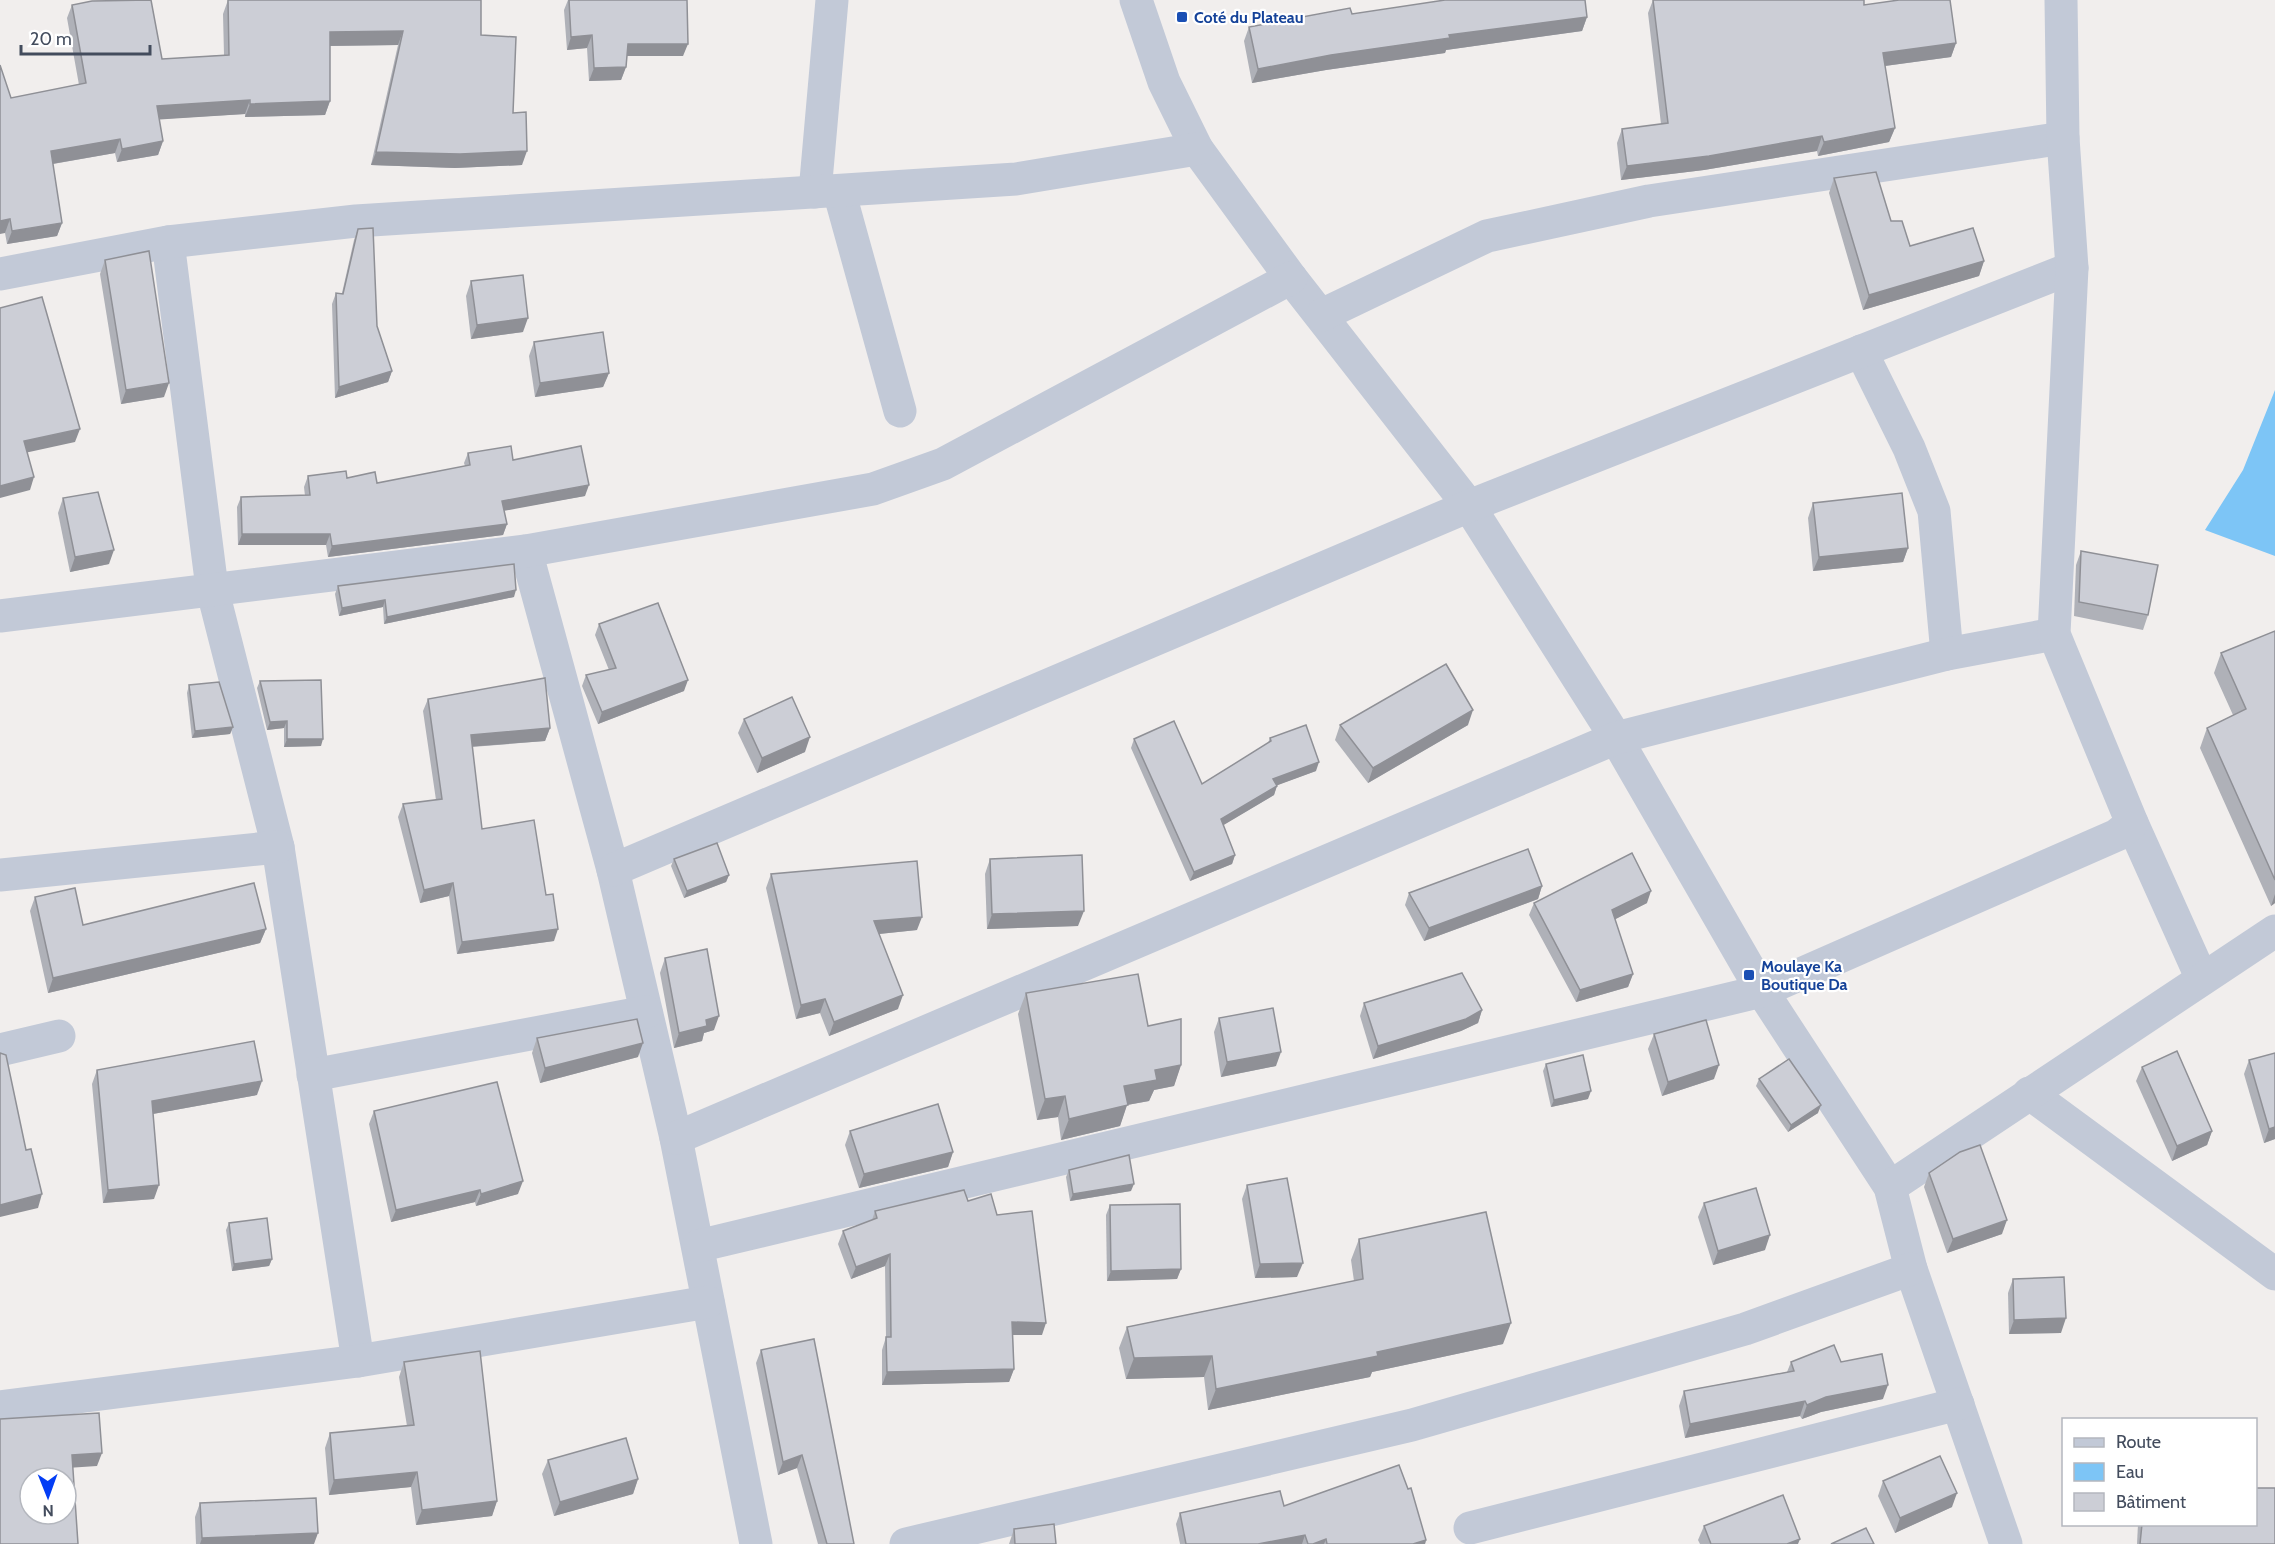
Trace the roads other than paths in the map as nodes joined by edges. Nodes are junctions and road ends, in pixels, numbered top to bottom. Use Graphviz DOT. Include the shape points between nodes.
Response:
graph roads {
  1 [pos="832,0"];
  2 [pos="1136,0"];
  3 [pos="2061,0"];
  4 [pos="2063,138"];
  5 [pos="1197,149"];
  6 [pos="827,191"];
  7 [pos="168,242"];
  8 [pos="2072,268"];
  9 [pos="0,274"];
  10 [pos="1291,278"];
  11 [pos="1322,315"];
  12 [pos="1861,351"];
  13 [pos="900,411"];
  14 [pos="1469,506"];
  15 [pos="526,551"];
  16 [pos="212,588"];
  17 [pos="0,616"];
  18 [pos="2054,634"];
  19 [pos="1947,654"];
  20 [pos="1616,738"];
  21 [pos="2132,823"];
  22 [pos="278,847"];
  23 [pos="613,870"];
  24 [pos="0,875"];
  25 [pos="2275,931"];
  26 [pos="2202,980"];
  27 [pos="1762,991"];
  28 [pos="646,1012"];
  29 [pos="59,1036"];
  30 [pos="0,1050"];
  31 [pos="313,1075"];
  32 [pos="2029,1093"];
  33 [pos="676,1138"];
  34 [pos="1890,1187"];
  35 [pos="698,1246"];
  36 [pos="1911,1269"];
  37 [pos="2275,1274"];
  38 [pos="708,1302"];
  39 [pos="358,1361"];
  40 [pos="1958,1404"];
  41 [pos="0,1407"];
  42 [pos="1470,1528"];
  43 [pos="756,1544"];
  44 [pos="906,1544"];
  45 [pos="2006,1544"];
  1 -- 6 [label="street"];
  2 -- 5 [label="street" via="1164,82"];
  3 -- 4 [label="street"];
  4 -- 8 [label="street"];
  4 -- 11 [label="street" via="1649,201 1487,236"];
  5 -- 6 [label="street" via="1016,179"];
  5 -- 10 [label="street"];
  6 -- 7 [label="street" via="356,221"];
  6 -- 13 [label="street"];
  7 -- 9 [label="street"];
  7 -- 16 [label="street"];
  8 -- 12 [label="street"];
  8 -- 18 [label="street"];
  10 -- 11 [label="street"];
  10 -- 15 [label="street" via="933,468 873,489"];
  11 -- 14 [label="street"];
  12 -- 14 [label="street"];
  12 -- 19 [label="street" via="1909,448 1934,511"];
  14 -- 20 [label="street"];
  14 -- 23 [label="street"];
  15 -- 16 [label="street"];
  15 -- 23 [label="street"];
  16 -- 17 [label="street"];
  16 -- 22 [label="street"];
  18 -- 19 [label="street"];
  18 -- 21 [label="street"];
  19 -- 20 [label="street"];
  20 -- 27 [label="street"];
  20 -- 33 [label="street"];
  21 -- 26 [label="street"];
  21 -- 27 [label="street" via="2117,835"];
  22 -- 24 [label="street"];
  22 -- 31 [label="street"];
  23 -- 28 [label="street"];
  25 -- 26 [label="street"];
  26 -- 32 [label="street"];
  27 -- 34 [label="street"];
  27 -- 35 [label="street"];
  28 -- 31 [label="street"];
  28 -- 33 [label="street"];
  29 -- 30 [label="street"];
  31 -- 39 [label="street"];
  32 -- 34 [label="street"];
  32 -- 37 [label="street"];
  33 -- 35 [label="street"];
  34 -- 36 [label="street"];
  35 -- 38 [label="street"];
  36 -- 40 [label="street"];
  36 -- 44 [label="street" via="1744,1329 1413,1425"];
  38 -- 39 [label="street"];
  38 -- 43 [label="street"];
  39 -- 41 [label="street"];
  40 -- 42 [label="street"];
  40 -- 45 [label="street"];
}
